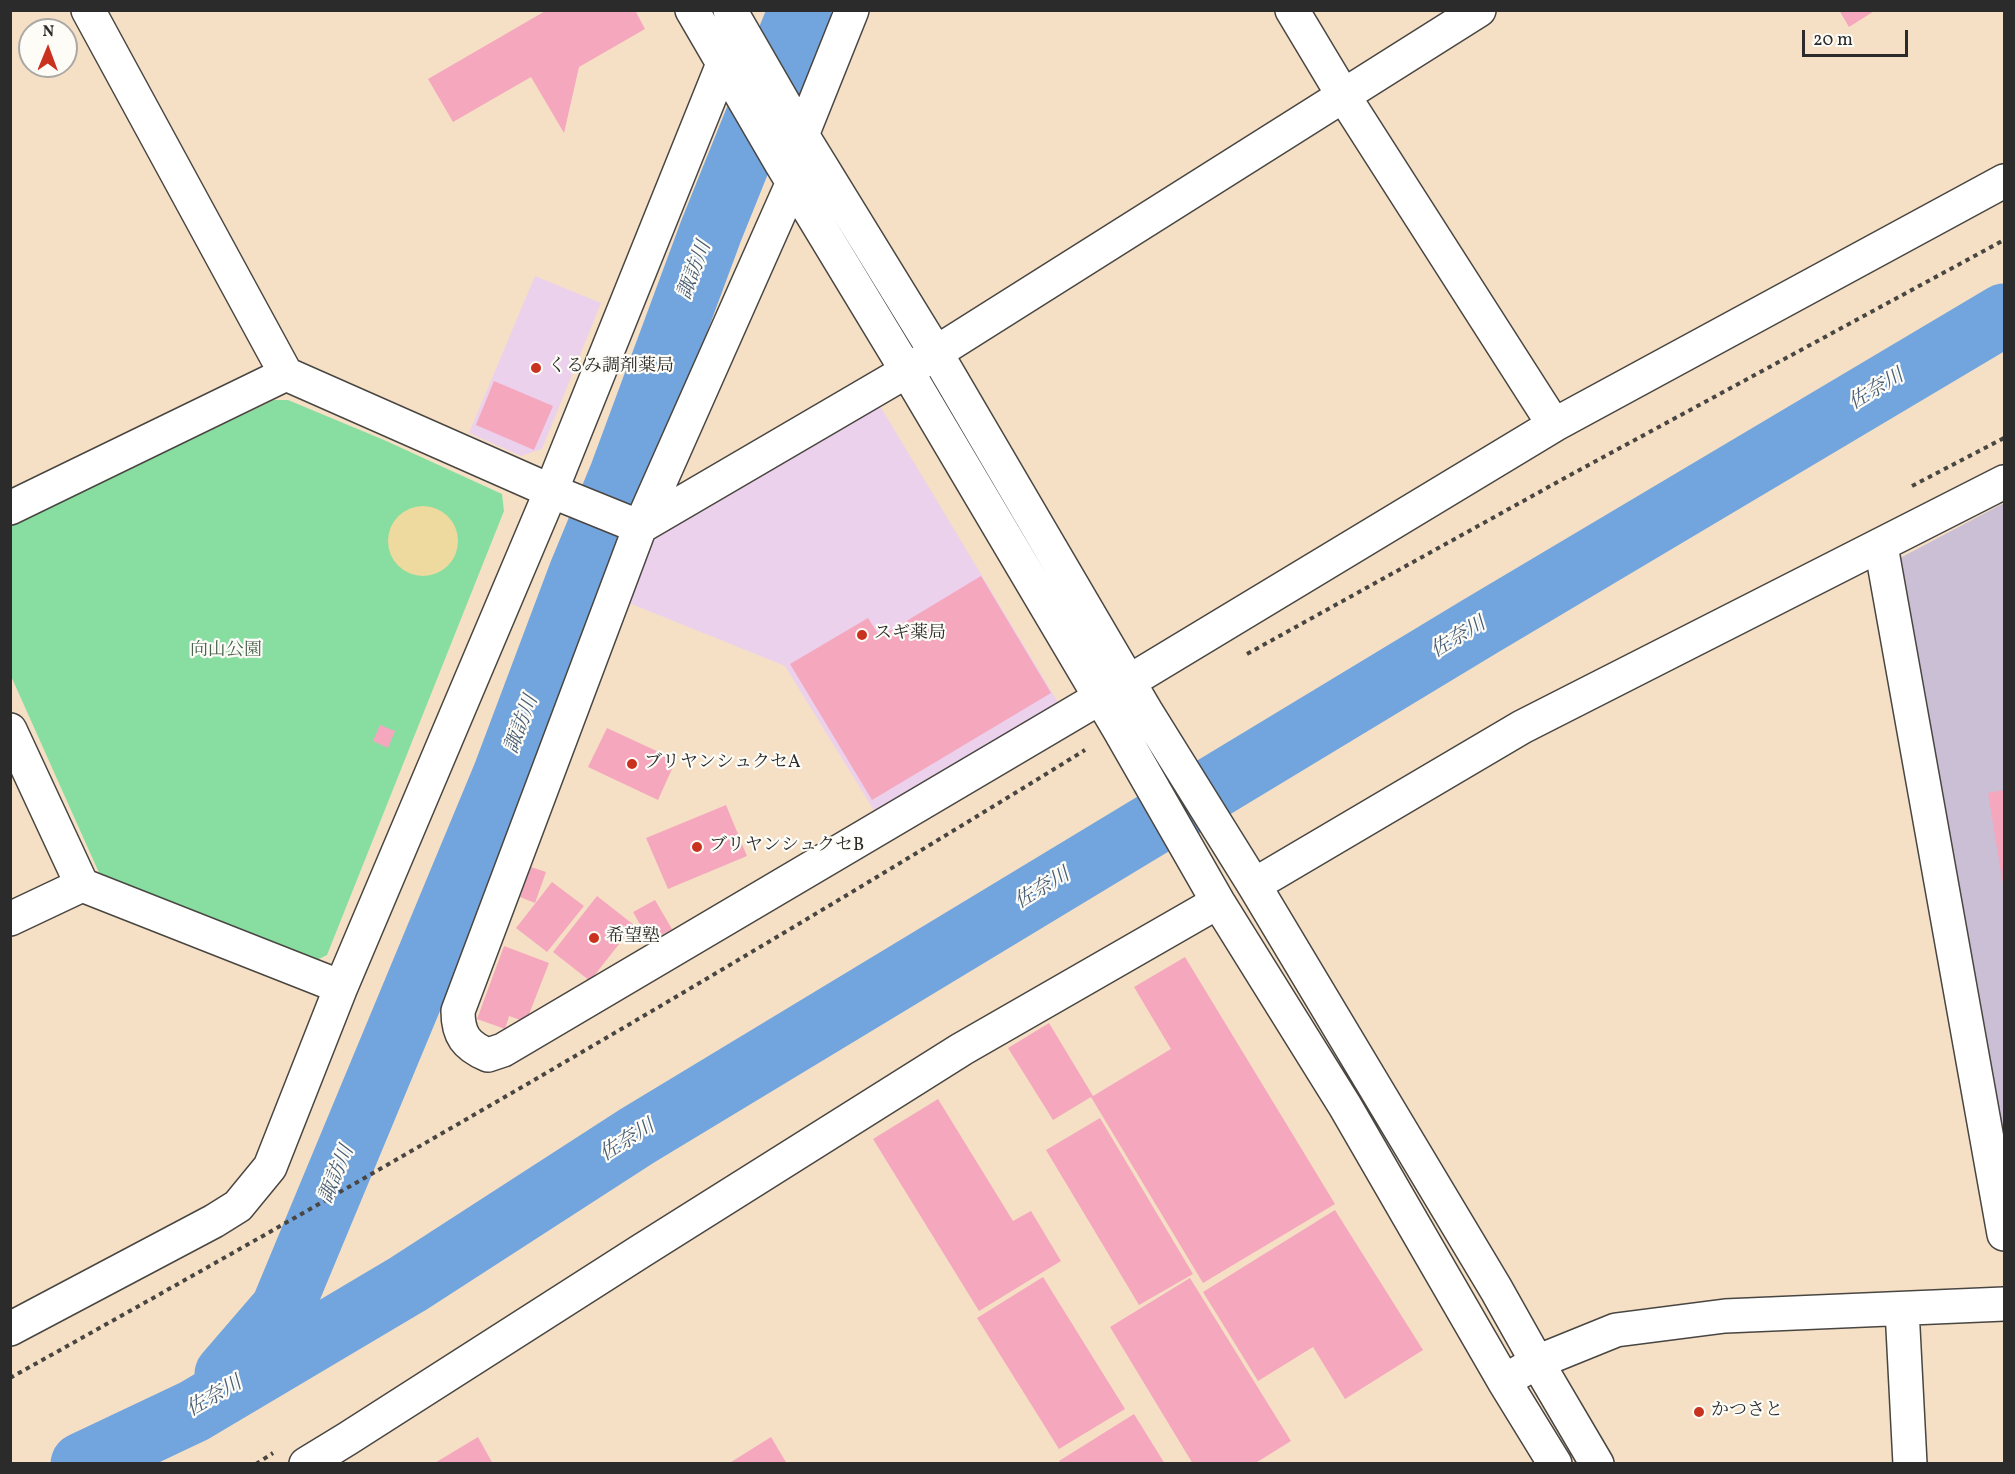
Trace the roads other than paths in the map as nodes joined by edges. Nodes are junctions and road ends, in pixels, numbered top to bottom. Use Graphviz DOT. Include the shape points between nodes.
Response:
graph roads {
  1 [pos="88,10"];
  2 [pos="692,10"];
  3 [pos="852,10"];
  4 [pos="1292,10"];
  5 [pos="1479,10"];
  6 [pos="732,12"];
  7 [pos="723,64"];
  8 [pos="1343,95"];
  9 [pos="802,135"];
  10 [pos="787,172"];
  11 [pos="2004,181"];
  12 [pos="936,353"];
  13 [pos="907,371"];
  14 [pos="286,374"];
  15 [pos="1554,424"];
  16 [pos="2004,482"];
  17 [pos="561,495"];
  18 [pos="10,508"];
  19 [pos="640,527"];
  20 [pos="1881,546"];
  21 [pos="1130,681"];
  22 [pos="1101,697"];
  23 [pos="10,730"];
  24 [pos="1247,874"];
  25 [pos="82,885"];
  26 [pos="1213,893"];
  27 [pos="10,919"];
  28 [pos="341,987"];
  29 [pos="2004,1234"];
  30 [pos="2004,1304"];
  31 [pos="1902,1310"];
  32 [pos="10,1329"];
  33 [pos="1536,1362"];
  34 [pos="1504,1381"];
  35 [pos="306,1464"];
  36 [pos="1555,1464"];
  37 [pos="1597,1464"];
  38 [pos="1910,1464"];
  1 -- 14 [label="street"];
  2 -- 7 [label="street"];
  3 -- 9 [label="street"];
  4 -- 8 [label="street"];
  5 -- 8 [label="street"];
  6 -- 9 [label="street"];
  7 -- 10 [label="street"];
  7 -- 17 [label="street"];
  8 -- 12 [label="street"];
  8 -- 15 [label="street"];
  9 -- 12 [label="street"];
  10 -- 13 [label="street"];
  10 -- 19 [label="street"];
  11 -- 15 [label="street"];
  12 -- 13 [label="street"];
  12 -- 21 [label="street"];
  13 -- 19 [label="street"];
  13 -- 22 [label="street"];
  14 -- 17 [label="street"];
  14 -- 18 [label="street"];
  15 -- 21 [label="street"];
  16 -- 20 [label="street"];
  17 -- 19 [label="street"];
  17 -- 28 [label="street"];
  19 -- 22 [label="street" via="458,1011 458,1026 464,1039 488,1055 513,1044"];
  20 -- 24 [label="street" via="1522,727"];
  20 -- 29 [label="street"];
  21 -- 24 [label="street"];
  22 -- 26 [label="street"];
  23 -- 25 [label="street"];
  24 -- 33 [label="street"];
  25 -- 27 [label="street"];
  25 -- 28 [label="street"];
  26 -- 34 [label="street" via="1345,1106"];
  26 -- 35 [label="street"];
  28 -- 32 [label="street" via="270,1167 238,1206"];
  30 -- 31 [label="street"];
  31 -- 33 [label="street" via="1725,1316 1616,1330"];
  31 -- 38 [label="street"];
  33 -- 34 [label="street"];
  33 -- 37 [label="street"];
  34 -- 36 [label="street"];
}
